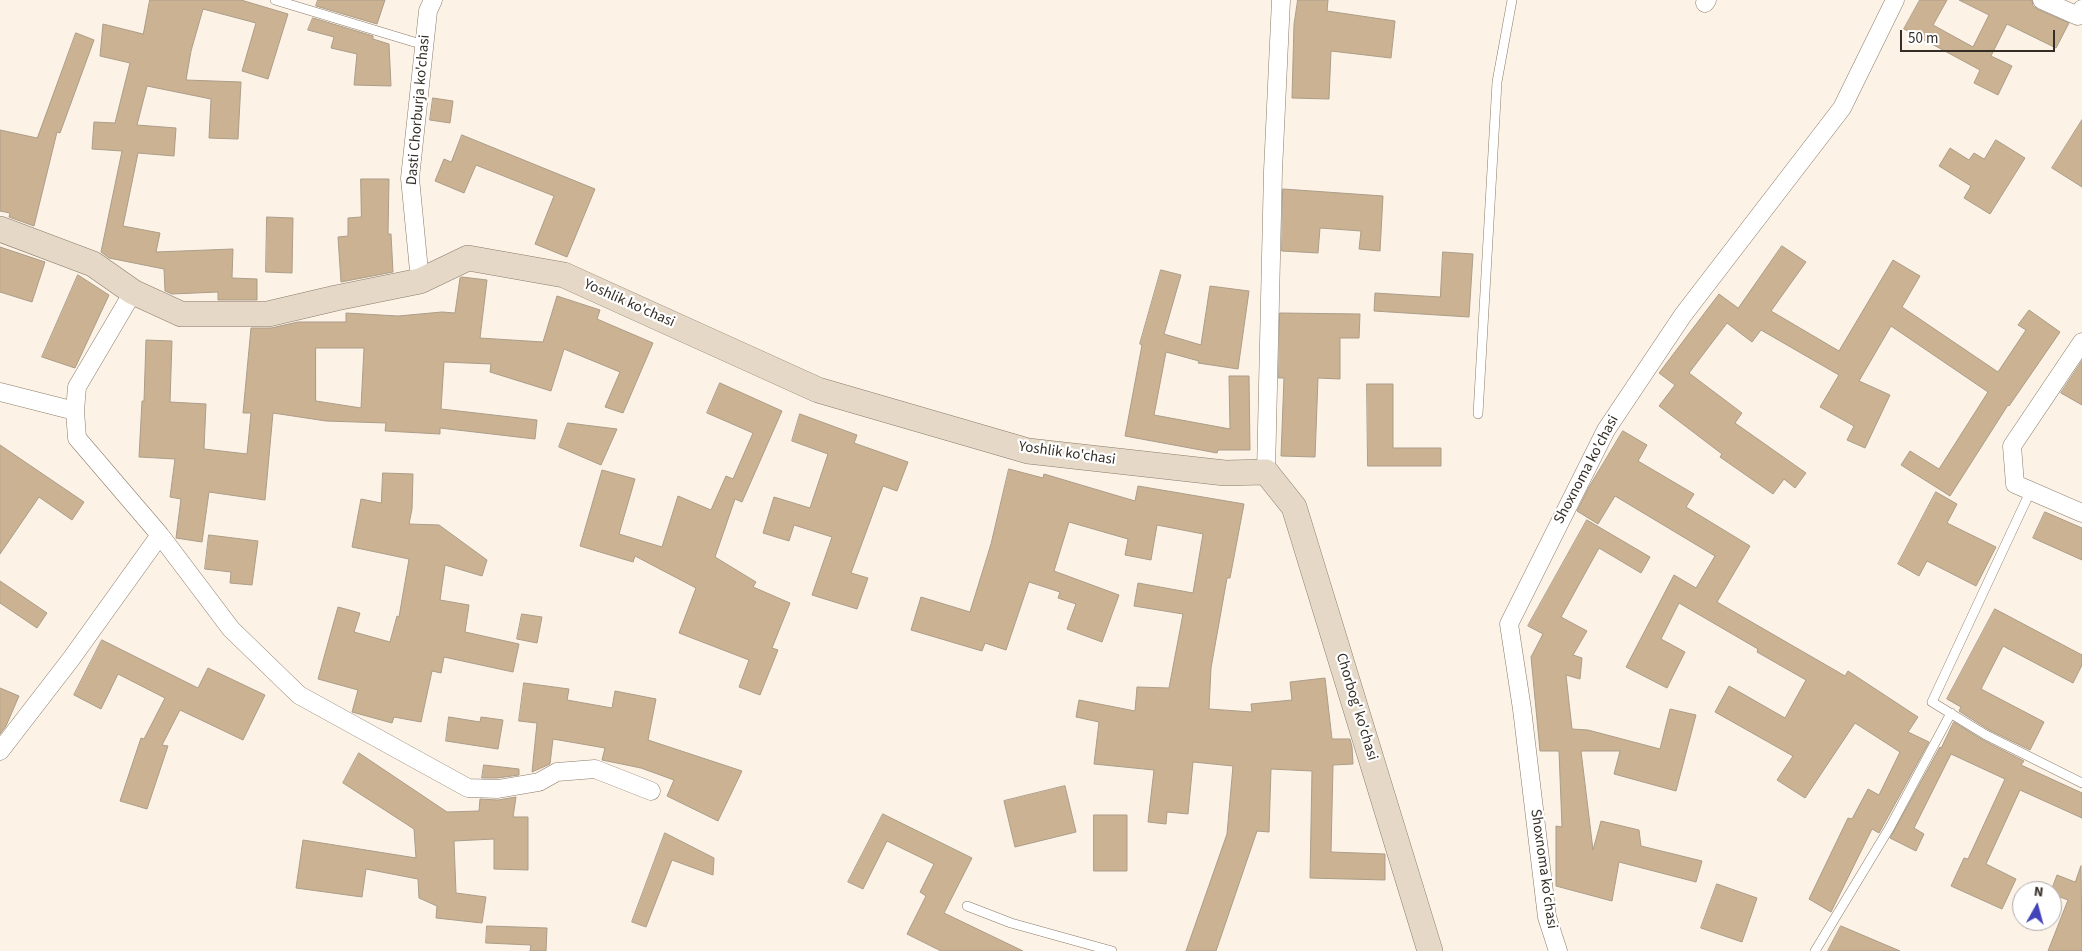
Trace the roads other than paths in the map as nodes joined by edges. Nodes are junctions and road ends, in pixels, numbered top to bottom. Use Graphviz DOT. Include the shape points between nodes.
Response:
graph roads {
  1 [pos="275,0"];
  2 [pos="433,0"];
  3 [pos="1281,0"];
  4 [pos="1512,0"];
  5 [pos="1895,0"];
  6 [pos="2042,0"];
  7 [pos="2082,9"];
  8 [pos="424,44"];
  9 [pos="0,229"];
  10 [pos="420,281"];
  11 [pos="133,292"];
  12 [pos="2082,342"];
  13 [pos="0,392"];
  14 [pos="75,411"];
  15 [pos="1478,414"];
  16 [pos="1266,472"];
  17 [pos="2031,490"];
  18 [pos="2082,513"];
  19 [pos="160,535"];
  20 [pos="1951,713"];
  21 [pos="0,751"];
  22 [pos="2082,784"];
  23 [pos="651,791"];
  24 [pos="967,906"];
  25 [pos="1112,951"];
  26 [pos="1430,951"];
  27 [pos="1558,951"];
  28 [pos="1815,951"];
  1 -- 8 [label="lane"];
  2 -- 8 [label="street, Dasti Chorburja ko'chasi" via="428,11"];
  3 -- 16 [label="street" via="1273,171"];
  4 -- 15 [label="lane" via="1497,82"];
  5 -- 27 [label="street, Shoxnoma ko'chasi" via="1842,108 1683,315 1606,430 1509,624 1548,917"];
  6 -- 7 [label="street" via="2078,16"];
  8 -- 10 [label="street, Dasti Chorburja ko'chasi" via="410,178"];
  9 -- 11 [label="street, Yoshlik ko'chasi" via="93,264"];
  10 -- 11 [label="street, Yoshlik ko'chasi" via="268,314 181,314"];
  10 -- 16 [label="street, Yoshlik ko'chasi" via="468,258 564,275 818,390 1028,451 1225,473"];
  11 -- 14 [label="street" via="77,388"];
  12 -- 17 [label="street" via="2012,446 2015,484"];
  13 -- 14 [label="street"];
  14 -- 19 [label="street" via="77,438"];
  16 -- 26 [label="street, Chorbog' ko'chasi" via="1294,507"];
  17 -- 18 [label="street"];
  17 -- 20 [label="lane" via="1932,702"];
  19 -- 21 [label="street"];
  19 -- 23 [label="street" via="231,629 299,695 468,788 498,789 539,782 557,772 595,769"];
  20 -- 22 [label="lane" via="1986,735"];
  20 -- 28 [label="lane" via="1890,827"];
  24 -- 25 [label="lane" via="1010,923"];
}
